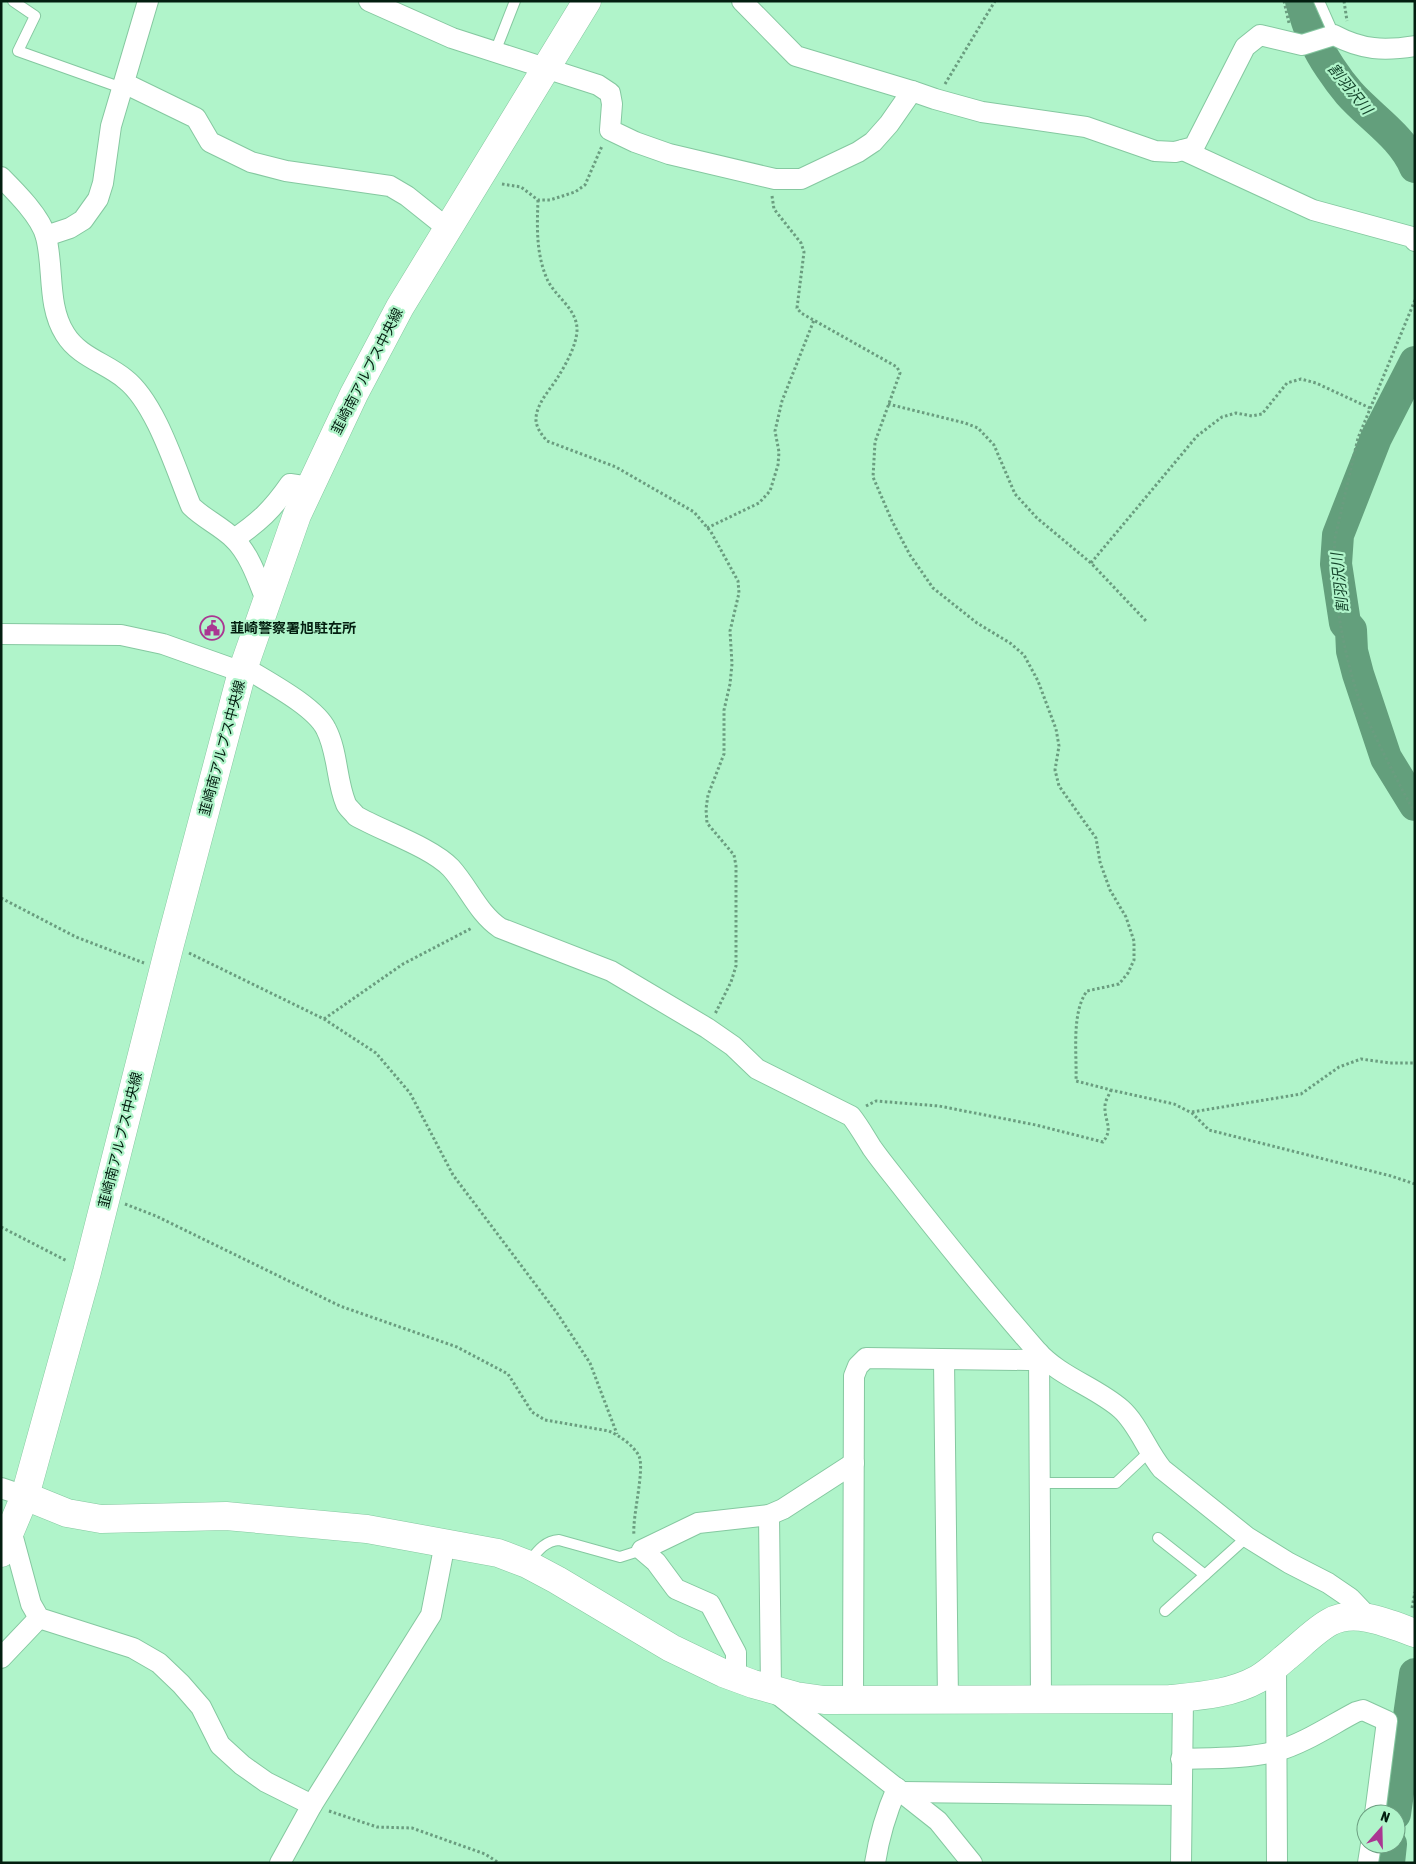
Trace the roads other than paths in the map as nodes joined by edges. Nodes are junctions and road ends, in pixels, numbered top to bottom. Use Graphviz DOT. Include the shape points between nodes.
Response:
graph roads {
  1 [pos="13,1"];
  2 [pos="148,1"];
  3 [pos="369,1"];
  4 [pos="515,1"];
  5 [pos="587,1"];
  6 [pos="742,1"];
  7 [pos="1319,1"];
  8 [pos="1334,35"];
  9 [pos="1415,46"];
  10 [pos="494,52"];
  11 [pos="545,69"];
  12 [pos="123,86"];
  13 [pos="912,91"];
  14 [pos="1183,150"];
  15 [pos="1,177"];
  16 [pos="447,228"];
  17 [pos="46,236"];
  18 [pos="1415,241"];
  19 [pos="310,487"];
  20 [pos="234,539"];
  21 [pos="266,600"];
  22 [pos="1,634"];
  23 [pos="243,669"];
  24 [pos="1039,1353"];
  25 [pos="944,1360"];
  26 [pos="1149,1452"];
  27 [pos="854,1463"];
  28 [pos="1040,1483"];
  29 [pos="13,1492"];
  30 [pos="769,1514"];
  31 [pos="1247,1537"];
  32 [pos="1158,1538"];
  33 [pos="6,1542"];
  34 [pos="446,1542"];
  35 [pos="642,1550"];
  36 [pos="527,1564"];
  37 [pos="1205,1575"];
  38 [pos="1165,1611"];
  39 [pos="39,1618"];
  40 [pos="1371,1620"];
  41 [pos="1415,1633"];
  42 [pos="1,1658"];
  43 [pos="1276,1665"];
  44 [pos="736,1678"];
  45 [pos="772,1689"];
  46 [pos="1183,1698"];
  47 [pos="853,1700"];
  48 [pos="1041,1700"];
  49 [pos="948,1701"];
  50 [pos="1277,1751"];
  51 [pos="1181,1759"];
  52 [pos="899,1790"];
  53 [pos="1181,1796"];
  54 [pos="1376,1804"];
  55 [pos="312,1805"];
  56 [pos="280,1863"];
  57 [pos="875,1863"];
  58 [pos="972,1863"];
  59 [pos="1181,1863"];
  60 [pos="1277,1863"];
  1 -- 12 [label="lane" via="35,16 18,51"];
  2 -- 12 [label="street"];
  3 -- 10 [label="street" via="452,38"];
  4 -- 10 [label="lane"];
  5 -- 11 [label="main road, 韮崎南アルプス中央線"];
  6 -- 13 [label="street" via="796,56"];
  7 -- 8 [label="lane"];
  8 -- 9 [label="street" via="1351,44 1372,49"];
  8 -- 14 [label="street" via="1302,45 1260,35 1245,47 1194,147"];
  10 -- 11 [label="street"];
  11 -- 13 [label="street" via="598,85 610,93 610,130 669,154 770,178 801,179 858,152 873,142 889,124"];
  11 -- 16 [label="main road, 韮崎南アルプス中央線"];
  12 -- 16 [label="street" via="196,118 210,142 251,162 390,186"];
  12 -- 17 [label="street" via="98,199 83,220"];
  13 -- 14 [label="street" via="982,112 1086,127 1155,151"];
  14 -- 18 [label="street" via="1313,210 1412,237"];
  15 -- 17 [label="street" via="24,200"];
  16 -- 19 [label="main road, 韮崎南アルプス中央線" via="400,307"];
  17 -- 20 [label="street" via="56,312 65,334 84,354 126,379 139,394 159,426 191,506"];
  19 -- 20 [label="street" via="290,484 259,522"];
  19 -- 21 [label="main road, 韮崎南アルプス中央線"];
  20 -- 21 [label="street" via="249,561"];
  21 -- 23 [label="main road, 韮崎南アルプス中央線"];
  22 -- 23 [label="street" via="121,635 163,644"];
  23 -- 24 [label="street" via="295,700 326,728 346,805 356,816 438,856 451,868 488,920 500,928 611,971 707,1028 733,1046 757,1069 851,1116 936,1230"];
  23 -- 29 [label="main road, 韮崎南アルプス中央線" via="87,1272"];
  24 -- 25 [label="street" via="1028,1360"];
  24 -- 26 [label="street" via="1061,1371 1123,1410"];
  24 -- 28 [label="street"];
  25 -- 27 [label="street" via="866,1358 858,1366 854,1376"];
  25 -- 49 [label="street"];
  26 -- 28 [label="lane" via="1116,1483"];
  26 -- 31 [label="street" via="1162,1469"];
  27 -- 30 [label="street"];
  27 -- 47 [label="street"];
  28 -- 48 [label="street"];
  29 -- 33 [label="main road, 韮崎南アルプス中央線"];
  29 -- 34 [label="main road" via="67,1513 101,1519 226,1516 368,1529"];
  30 -- 35 [label="street" via="698,1523"];
  30 -- 45 [label="street"];
  31 -- 37 [label="lane"];
  31 -- 40 [label="street" via="1328,1583 1350,1598"];
  32 -- 37 [label="lane"];
  33 -- 39 [label="street"];
  34 -- 36 [label="main road" via="498,1553"];
  34 -- 55 [label="street" via="431,1615"];
  35 -- 36 [label="lane" via="620,1557 552,1540 541,1547"];
  35 -- 44 [label="street" via="656,1562 676,1589 710,1604 736,1653"];
  36 -- 44 [label="main road" via="671,1648"];
  37 -- 38 [label="lane"];
  39 -- 42 [label="street"];
  39 -- 55 [label="street" via="133,1648 159,1663 201,1707 220,1745 235,1759 266,1782"];
  40 -- 41 [label="main road"];
  40 -- 43 [label="main road" via="1346,1616 1330,1622"];
  43 -- 46 [label="main road" via="1259,1679 1233,1690"];
  43 -- 50 [label="street"];
  44 -- 45 [label="main road"];
  45 -- 47 [label="main road" via="824,1700"];
  45 -- 52 [label="street"];
  46 -- 48 [label="main road"];
  46 -- 51 [label="street"];
  47 -- 49 [label="main road"];
  48 -- 49 [label="main road"];
  50 -- 51 [label="street" via="1248,1757"];
  50 -- 54 [label="street" via="1363,1710 1387,1721"];
  50 -- 60 [label="street"];
  51 -- 53 [label="street"];
  52 -- 53 [label="street"];
  52 -- 57 [label="street" via="887,1809"];
  52 -- 58 [label="street" via="938,1821"];
  53 -- 59 [label="street"];
  55 -- 56 [label="street"];
}
